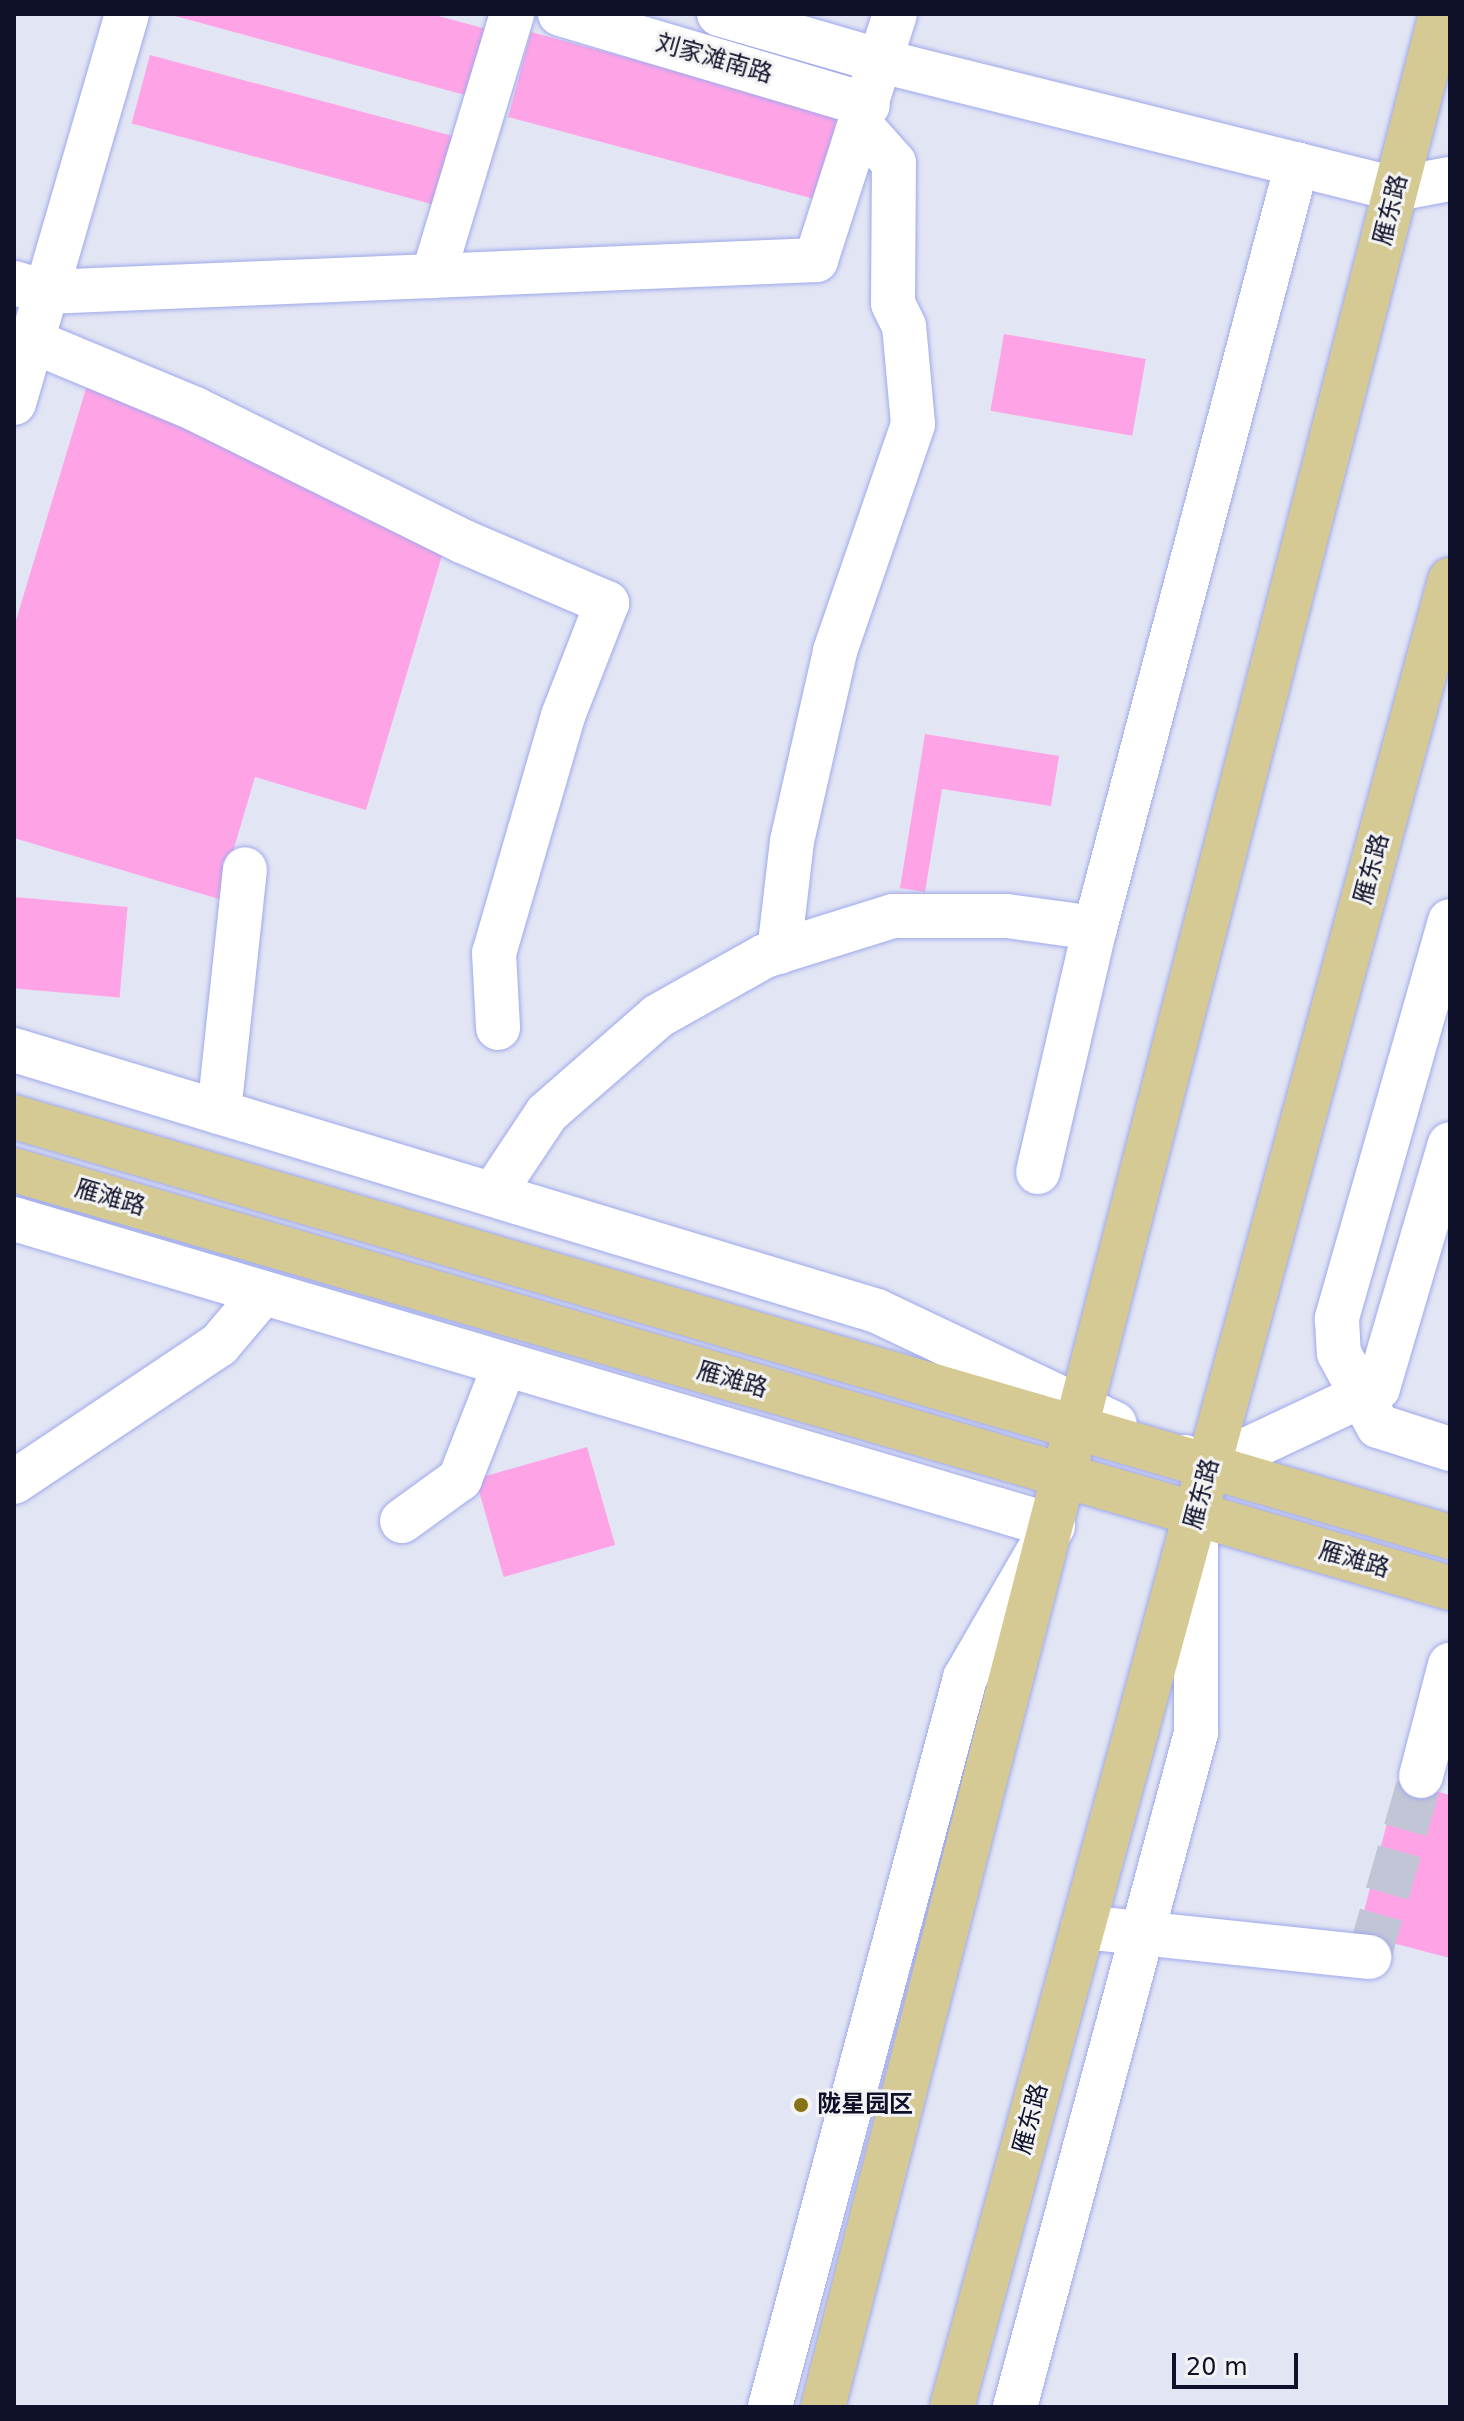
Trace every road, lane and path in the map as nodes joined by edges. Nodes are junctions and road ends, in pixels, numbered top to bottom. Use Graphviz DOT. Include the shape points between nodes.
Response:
graph roads {
  1 [pos="127,14"];
  2 [pos="512,14"];
  3 [pos="560,14"];
  4 [pos="719,14"];
  5 [pos="895,14"];
  6 [pos="1441,14"];
  7 [pos="881,61"];
  8 [pos="864,116"];
  9 [pos="1297,164"];
  10 [pos="1450,179"];
  11 [pos="1396,189"];
  12 [pos="433,276"];
  13 [pos="30,287"];
  14 [pos="32,341"];
  15 [pos="14,403"];
  16 [pos="1450,580"];
  17 [pos="245,869"];
  18 [pos="1450,921"];
  19 [pos="1095,928"];
  20 [pos="779,952"];
  21 [pos="498,1028"];
  22 [pos="14,1050"];
  23 [pos="219,1112"];
  24 [pos="14,1117"];
  25 [pos="1450,1144"];
  26 [pos="14,1170"];
  27 [pos="1038,1172"];
  28 [pos="493,1194"];
  29 [pos="14,1219"];
  30 [pos="263,1293"];
  31 [pos="505,1364"];
  32 [pos="1358,1397"];
  33 [pos="1082,1420"];
  34 [pos="1450,1449"];
  35 [pos="1208,1468"];
  36 [pos="1065,1478"];
  37 [pos="14,1482"];
  38 [pos="1196,1515"];
  39 [pos="402,1521"];
  40 [pos="1053,1526"];
  41 [pos="1450,1537"];
  42 [pos="1450,1588"];
  43 [pos="1450,1665"];
  44 [pos="1421,1776"];
  45 [pos="1083,1927"];
  46 [pos="1145,1933"];
  47 [pos="1369,1957"];
  48 [pos="770,2407"];
  49 [pos="823,2407"];
  50 [pos="952,2407"];
  51 [pos="1015,2407"];
  1 -- 13 [label="street"];
  2 -- 12 [label="street"];
  3 -- 8 [label="street, 刘家滩南路"];
  4 -- 7 [label="street"];
  5 -- 7 [label="street"];
  6 -- 11 [label="main road, 雁东路"];
  7 -- 8 [label="street"];
  7 -- 9 [label="street"];
  8 -- 12 [label="street" via="816,260"];
  8 -- 20 [label="street" via="894,163 893,303 904,326 913,424 835,651 792,841"];
  9 -- 11 [label="street"];
  9 -- 19 [label="street"];
  10 -- 11 [label="street"];
  11 -- 33 [label="main road, 雁东路"];
  12 -- 13 [label="street"];
  13 -- 14 [label="street"];
  14 -- 15 [label="street"];
  14 -- 21 [label="street" via="195,409 462,541 607,603 563,716 494,953"];
  16 -- 35 [label="main road, 雁东路"];
  17 -- 23 [label="street"];
  18 -- 32 [label="street" via="1337,1319 1339,1353"];
  19 -- 20 [label="street" via="1007,916 893,916"];
  19 -- 27 [label="street"];
  20 -- 28 [label="street" via="658,1016 547,1113"];
  22 -- 23 [label="street, 雁滩路"];
  23 -- 28 [label="street, 雁滩路"];
  24 -- 33 [label="main road, 雁滩路"];
  25 -- 32 [label="street" via="1378,1388"];
  26 -- 36 [label="main road, 雁滩路"];
  28 -- 33 [label="street, 雁滩路" via="877,1311"];
  29 -- 30 [label="street, 雁滩路"];
  30 -- 31 [label="street, 雁滩路"];
  30 -- 37 [label="street" via="219,1345"];
  31 -- 39 [label="street" via="460,1479"];
  31 -- 40 [label="street, 雁滩路"];
  32 -- 34 [label="street" via="1378,1426"];
  32 -- 35 [label="street"];
  33 -- 35 [label="main road, 雁滩路"];
  33 -- 36 [label="main road, 雁东路"];
  35 -- 38 [label="main road, 雁东路"];
  35 -- 41 [label="main road, 雁滩路"];
  36 -- 38 [label="main road, 雁滩路"];
  36 -- 40 [label="main road"];
  38 -- 42 [label="main road, 雁滩路"];
  38 -- 45 [label="main road, 雁东路"];
  38 -- 46 [label="street" via="1196,1733"];
  40 -- 48 [label="street" via="965,1678"];
  40 -- 49 [label="main road"];
  43 -- 44 [label="street"];
  45 -- 46 [label="street"];
  45 -- 50 [label="main road, 雁东路"];
  46 -- 47 [label="street"];
  46 -- 51 [label="street"];
}
